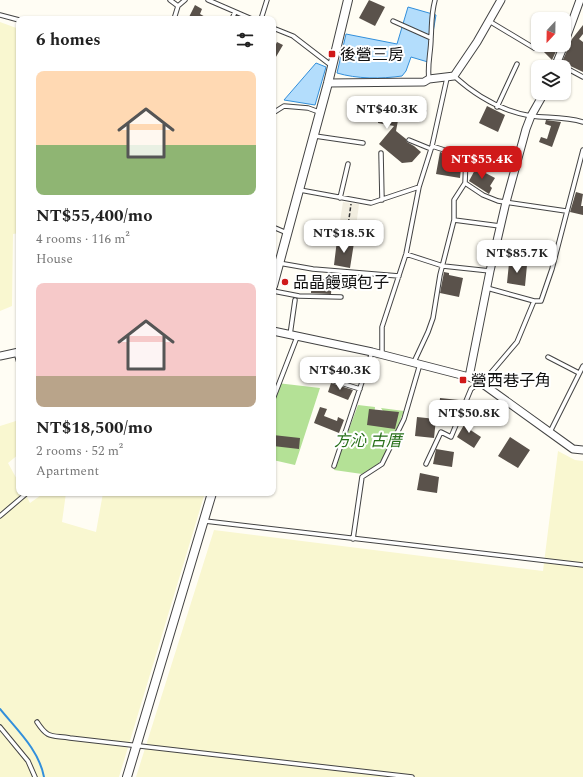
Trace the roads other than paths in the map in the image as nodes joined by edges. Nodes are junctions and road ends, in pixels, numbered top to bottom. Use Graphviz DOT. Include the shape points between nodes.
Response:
graph roads {
  1 [pos="170,0"];
  2 [pos="185,0"];
  3 [pos="208,0"];
  4 [pos="267,0"];
  5 [pos="348,0"];
  6 [pos="435,0"];
  7 [pos="501,0"];
  8 [pos="580,0"];
  9 [pos="213,1"];
  10 [pos="178,6"];
  11 [pos="235,12"];
  12 [pos="0,15"];
  13 [pos="175,16"];
  14 [pos="233,16"];
  15 [pos="245,16"];
  16 [pos="262,16"];
  17 [pos="16,19"];
  18 [pos="393,21"];
  19 [pos="489,21"];
  20 [pos="571,25"];
  21 [pos="276,29"];
  22 [pos="431,38"];
  23 [pos="531,46"];
  24 [pos="517,64"];
  25 [pos="333,66"];
  26 [pos="571,72"];
  27 [pos="451,77"];
  28 [pos="583,77"];
  29 [pos="429,79"];
  30 [pos="328,83"];
  31 [pos="540,100"];
  32 [pos="497,107"];
  33 [pos="276,111"];
  34 [pos="320,112"];
  35 [pos="531,116"];
  36 [pos="583,122"];
  37 [pos="314,136"];
  38 [pos="409,140"];
  39 [pos="363,143"];
  40 [pos="432,147"];
  41 [pos="583,150"];
  42 [pos="381,152"];
  43 [pos="348,164"];
  44 [pos="578,173"];
  45 [pos="583,174"];
  46 [pos="465,183"];
  47 [pos="419,187"];
  48 [pos="300,190"];
  49 [pos="340,198"];
  50 [pos="382,200"];
  51 [pos="506,202"];
  52 [pos="566,211"];
  53 [pos="454,220"];
  54 [pos="500,226"];
  55 [pos="276,228"];
  56 [pos="288,233"];
  57 [pos="406,254"];
  58 [pos="276,262"];
  59 [pos="443,266"];
  60 [pos="490,272"];
  61 [pos="399,276"];
  62 [pos="486,288"];
  63 [pos="276,292"];
  64 [pos="341,297"];
  65 [pos="295,300"];
  66 [pos="534,301"];
  67 [pos="276,331"];
  68 [pos="294,336"];
  69 [pos="16,352"];
  70 [pos="372,352"];
  71 [pos="382,354"];
  72 [pos="0,356"];
  73 [pos="548,357"];
  74 [pos="417,364"];
  75 [pos="583,366"];
  76 [pos="580,373"];
  77 [pos="322,377"];
  78 [pos="469,377"];
  79 [pos="480,382"];
  80 [pos="360,389"];
  81 [pos="276,390"];
  82 [pos="550,434"];
  83 [pos="583,450"];
  84 [pos="426,464"];
  85 [pos="334,466"];
  86 [pos="23,496"];
  87 [pos="211,496"];
  88 [pos="0,516"];
  89 [pos="204,521"];
  90 [pos="353,540"];
  91 [pos="583,566"];
  92 [pos="37,722"];
  93 [pos="0,727"];
  94 [pos="137,745"];
  95 [pos="35,777"];
  96 [pos="127,777"];
  97 [pos="412,777"];
  1 -- 10 [label="lane"];
  2 -- 10 [label="lane"];
  3 -- 9 [label="lane"];
  4 -- 16 [label="lane"];
  5 -- 25 [label="street"];
  6 -- 22 [label="lane" via="431,14"];
  7 -- 19 [label="street"];
  8 -- 20 [label="street"];
  9 -- 11 [label="lane"];
  10 -- 13 [label="lane"];
  11 -- 14 [label="lane"];
  11 -- 15 [label="lane"];
  12 -- 17 [label="lane"];
  18 -- 22 [label="lane"];
  19 -- 23 [label="lane"];
  19 -- 27 [label="street"];
  21 -- 25 [label="lane" via="293,36"];
  22 -- 29 [label="lane"];
  24 -- 32 [label="lane"];
  25 -- 30 [label="street"];
  26 -- 28 [label="lane"];
  27 -- 29 [label="street"];
  27 -- 32 [label="lane"];
  27 -- 40 [label="lane"];
  29 -- 30 [label="street" via="424,82"];
  30 -- 34 [label="street"];
  31 -- 35 [label="street"];
  32 -- 35 [label="lane"];
  33 -- 34 [label="lane" via="284,106"];
  34 -- 37 [label="street"];
  35 -- 36 [label="lane"];
  35 -- 51 [label="street"];
  37 -- 39 [label="lane"];
  37 -- 48 [label="street"];
  38 -- 40 [label="lane"];
  40 -- 46 [label="lane" via="466,157"];
  40 -- 47 [label="lane"];
  41 -- 44 [label="lane"];
  42 -- 50 [label="lane"];
  43 -- 49 [label="lane"];
  44 -- 45 [label="lane"];
  44 -- 52 [label="lane"];
  46 -- 51 [label="lane" via="483,195"];
  46 -- 53 [label="lane" via="454,200"];
  47 -- 50 [label="lane"];
  47 -- 57 [label="lane"];
  48 -- 49 [label="lane"];
  48 -- 56 [label="street"];
  49 -- 50 [label="lane" via="371,203"];
  51 -- 52 [label="lane"];
  51 -- 54 [label="street"];
  52 -- 66 [label="lane" via="542,301"];
  53 -- 54 [label="lane"];
  53 -- 59 [label="lane"];
  54 -- 60 [label="street"];
  55 -- 56 [label="lane"];
  56 -- 58 [label="street"];
  57 -- 59 [label="lane"];
  57 -- 61 [label="lane"];
  58 -- 61 [label="lane" via="313,269"];
  59 -- 60 [label="lane"];
  59 -- 74 [label="lane" via="433,318"];
  60 -- 62 [label="street"];
  61 -- 71 [label="lane" via="382,327"];
  62 -- 66 [label="lane"];
  62 -- 78 [label="street"];
  63 -- 64 [label="lane" via="299,296"];
  65 -- 68 [label="lane"];
  66 -- 79 [label="lane" via="517,342"];
  67 -- 68 [label="street"];
  68 -- 70 [label="street"];
  68 -- 81 [label="lane"];
  69 -- 72 [label="street"];
  70 -- 71 [label="street"];
  70 -- 80 [label="lane"];
  71 -- 74 [label="street"];
  73 -- 76 [label="lane"];
  74 -- 78 [label="street"];
  74 -- 90 [label="lane" via="404,419 382,464 362,477"];
  75 -- 76 [label="lane"];
  76 -- 82 [label="lane"];
  77 -- 80 [label="lane"];
  78 -- 79 [label="street"];
  79 -- 82 [label="street"];
  79 -- 84 [label="lane" via="471,389 451,437 441,432"];
  80 -- 85 [label="lane"];
  82 -- 83 [label="street" via="573,449"];
  86 -- 88 [label="lane"];
  87 -- 89 [label="street"];
  89 -- 90 [label="lane"];
  89 -- 94 [label="street"];
  90 -- 91 [label="lane"];
  92 -- 94 [label="lane" via="48,735"];
  93 -- 95 [label="lane" via="28,761"];
  94 -- 96 [label="street"];
  94 -- 97 [label="lane"];
}
